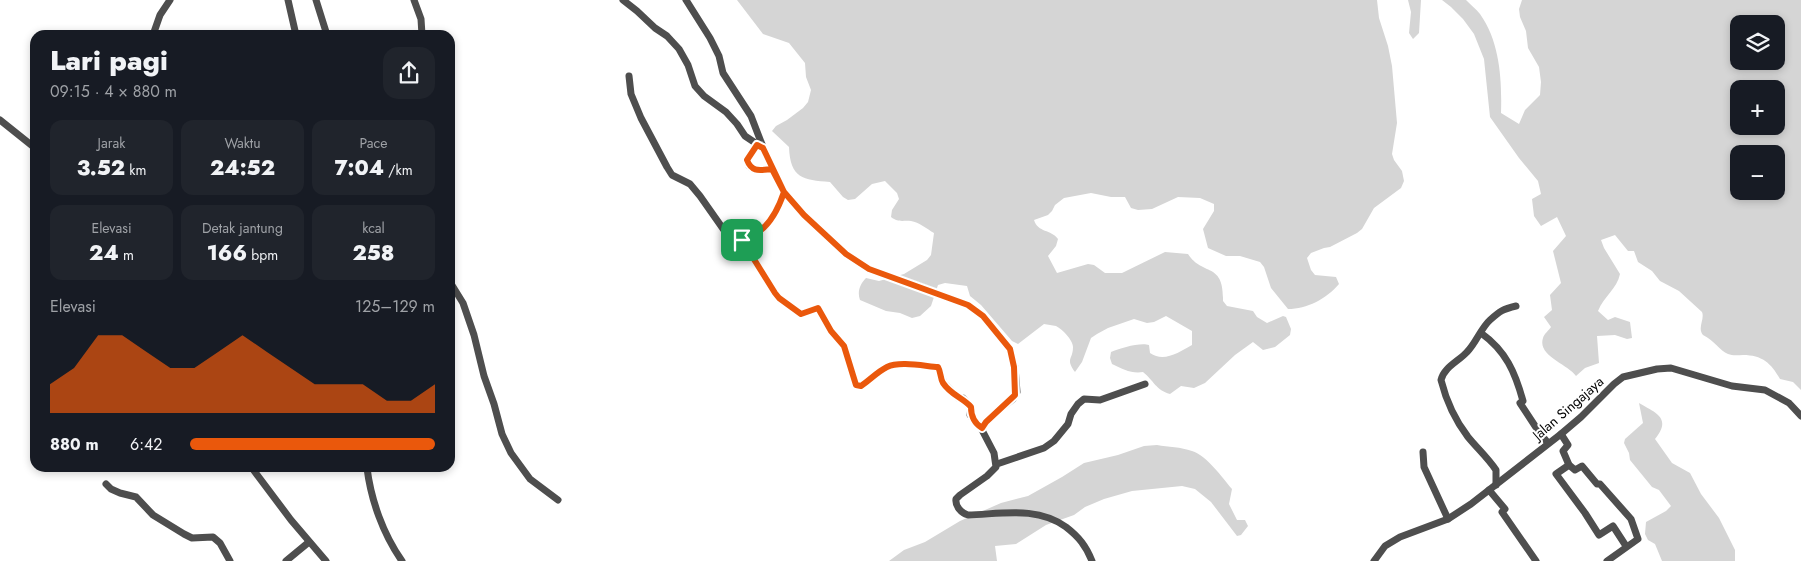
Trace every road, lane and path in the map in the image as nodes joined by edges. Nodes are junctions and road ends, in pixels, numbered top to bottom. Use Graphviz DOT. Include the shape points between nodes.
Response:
graph roads {
  1 [pos="170,0"];
  2 [pos="288,0"];
  3 [pos="316,0"];
  4 [pos="414,0"];
  5 [pos="623,0"];
  6 [pos="686,0"];
  7 [pos="155,30"];
  8 [pos="295,30"];
  9 [pos="325,30"];
  10 [pos="421,30"];
  11 [pos="629,76"];
  12 [pos="0,120"];
  13 [pos="30,144"];
  14 [pos="760,147"];
  15 [pos="772,169"];
  16 [pos="784,192"];
  17 [pos="742,240"];
  18 [pos="455,290"];
  19 [pos="1516,306"];
  20 [pos="1481,333"];
  21 [pos="1145,384"];
  22 [pos="1801,416"];
  23 [pos="982,428"];
  24 [pos="1561,434"];
  25 [pos="1548,443"];
  26 [pos="1423,452"];
  27 [pos="997,464"];
  28 [pos="1569,465"];
  29 [pos="255,472"];
  30 [pos="368,472"];
  31 [pos="106,484"];
  32 [pos="1496,485"];
  33 [pos="1489,490"];
  34 [pos="558,500"];
  35 [pos="1448,519"];
  36 [pos="309,542"];
  37 [pos="1626,546"];
  38 [pos="230,561"];
  39 [pos="286,561"];
  40 [pos="326,561"];
  41 [pos="402,561"];
  42 [pos="1092,561"];
  43 [pos="1374,561"];
  44 [pos="1536,561"];
  45 [pos="1607,561"];
  1 -- 7 [label="street"];
  2 -- 8 [label="street"];
  3 -- 9 [label="street"];
  4 -- 10 [label="street"];
  5 -- 14 [label="street" via="667,36 688,65 695,86"];
  6 -- 14 [label="street" via="751,116"];
  11 -- 17 [label="street" via="631,94 641,118 672,175 690,184 726,233 738,234"];
  12 -- 13 [label="street"];
  14 -- 15 [label="street"];
  14 -- 15 [label="street" via="748,156 748,163 755,171"];
  15 -- 16 [label="street"];
  16 -- 17 [label="street" via="776,212 767,223 756,234"];
  16 -- 23 [label="street" via="846,254 869,269 968,305 989,323 1010,349 1016,392 1013,399"];
  17 -- 23 [label="street" via="779,298 801,314 818,308 844,346 856,385 861,386 890,366 938,367 944,383 971,407 970,415"];
  18 -- 34 [label="street" via="474,334 502,434 530,479"];
  19 -- 20 [label="street" via="1506,307 1488,322"];
  20 -- 25 [label="street" via="1500,350 1513,369 1523,401 1520,403"];
  20 -- 32 [label="street" via="1468,352 1449,367 1442,380 1444,392 1467,436 1496,470"];
  21 -- 27 [label="street" via="1100,400 1084,400 1054,441 1044,448"];
  22 -- 24 [label="street, Jalan Singajaya" via="1783,399 1765,390 1732,386 1671,368 1657,369 1623,377"];
  23 -- 27 [label="street"];
  24 -- 25 [label="street, Jalan Singajaya"];
  24 -- 28 [label="street" via="1568,445 1563,451"];
  25 -- 32 [label="street, Jalan Singajaya"];
  26 -- 35 [label="street" via="1424,467"];
  27 -- 42 [label="street" via="987,476 956,499 963,514 1021,512 1053,518 1074,533"];
  28 -- 37 [label="street" via="1574,470 1582,466 1630,519 1638,539"];
  28 -- 37 [label="street" via="1556,474 1600,535 1613,526"];
  29 -- 36 [label="street"];
  30 -- 41 [label="street" via="379,516 390,544"];
  31 -- 38 [label="street" via="120,493 136,496 153,515 192,538 213,537"];
  32 -- 33 [label="street, Jalan Singajaya"];
  33 -- 35 [label="street, Jalan Singajaya"];
  33 -- 44 [label="street" via="1505,509 1502,512"];
  35 -- 43 [label="street, Jalan Singajaya" via="1400,537 1385,546"];
  36 -- 39 [label="street"];
  36 -- 40 [label="street"];
  37 -- 45 [label="street"];
}
